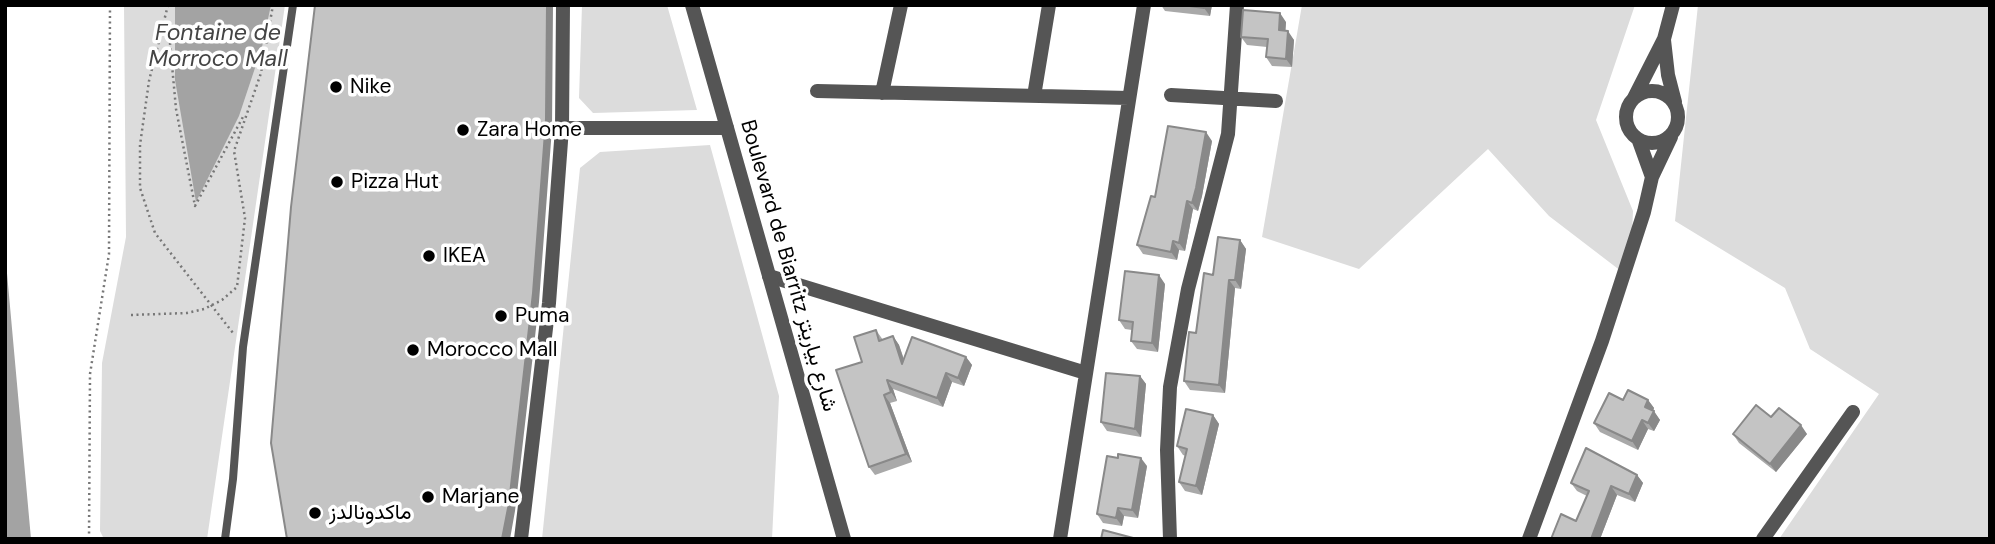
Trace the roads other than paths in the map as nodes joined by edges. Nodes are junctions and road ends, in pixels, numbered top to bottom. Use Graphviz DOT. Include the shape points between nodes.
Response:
graph roads {
  1 [pos="293,5"];
  2 [pos="563,5"];
  3 [pos="692,5"];
  4 [pos="901,5"];
  5 [pos="1049,5"];
  6 [pos="1144,5"];
  7 [pos="1237,5"];
  8 [pos="1673,5"];
  9 [pos="1664,38"];
  10 [pos="817,91"];
  11 [pos="883,93"];
  12 [pos="1171,95"];
  13 [pos="1034,96"];
  14 [pos="1129,98"];
  15 [pos="1231,98"];
  16 [pos="1634,98"];
  17 [pos="1276,101"];
  18 [pos="1676,106"];
  19 [pos="562,128"];
  20 [pos="727,128"];
  21 [pos="1671,137"];
  22 [pos="1639,141"];
  23 [pos="1652,177"];
  24 [pos="769,276"];
  25 [pos="1086,373"];
  26 [pos="1853,412"];
  27 [pos="225,539"];
  28 [pos="521,539"];
  29 [pos="844,539"];
  30 [pos="1060,539"];
  31 [pos="1170,539"];
  32 [pos="1529,539"];
  33 [pos="1763,539"];
  1 -- 27 [label="lane" via="243,347"];
  2 -- 19 [label="street"];
  3 -- 20 [label="street, Boulevard de Biarritz شارع بياريتز"];
  4 -- 11 [label="street"];
  5 -- 13 [label="street"];
  6 -- 14 [label="street"];
  7 -- 15 [label="street"];
  8 -- 9 [label="street"];
  9 -- 16 [label="street"];
  9 -- 18 [label="street"];
  10 -- 11 [label="street"];
  11 -- 13 [label="street"];
  12 -- 15 [label="street"];
  13 -- 14 [label="street"];
  14 -- 25 [label="street"];
  15 -- 17 [label="street"];
  15 -- 31 [label="street" via="1228,134 1188,289 1170,387"];
  16 -- 18 [label="street" via="1657,91"];
  16 -- 22 [label="street" via="1626,121"];
  18 -- 21 [label="street" via="1678,122"];
  19 -- 20 [label="street"];
  19 -- 28 [label="street" via="549,303"];
  20 -- 24 [label="street, Boulevard de Biarritz شارع بياريتز"];
  21 -- 22 [label="street" via="1656,144"];
  21 -- 23 [label="street"];
  22 -- 23 [label="street"];
  23 -- 32 [label="street" via="1609,320"];
  24 -- 25 [label="street"];
  24 -- 29 [label="street, Boulevard de Biarritz شارع بياريتز"];
  25 -- 30 [label="street"];
  26 -- 33 [label="street"];
}
